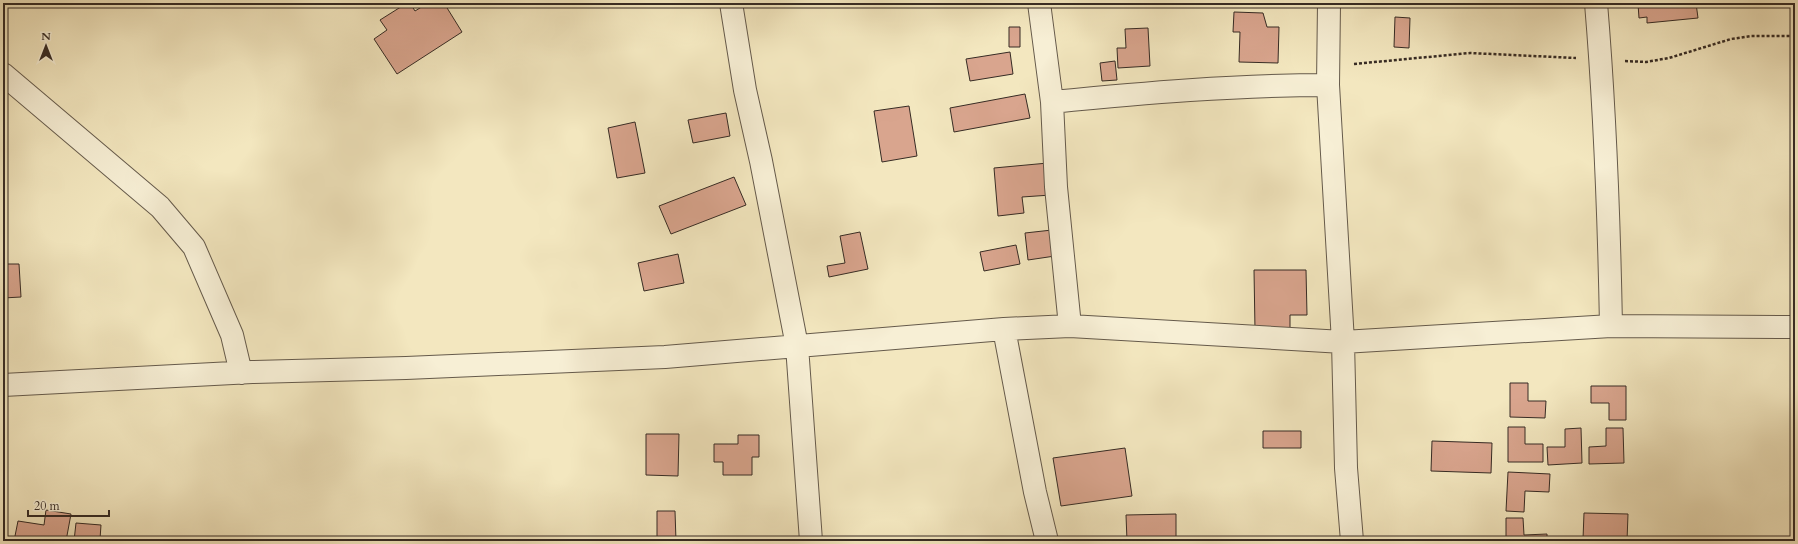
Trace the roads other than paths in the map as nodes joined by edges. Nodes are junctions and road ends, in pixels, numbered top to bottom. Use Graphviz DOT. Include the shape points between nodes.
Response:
graph roads {
  1 [pos="731,3"];
  2 [pos="1040,3"];
  3 [pos="1329,3"];
  4 [pos="1596,3"];
  5 [pos="3,74"];
  6 [pos="1328,76"];
  7 [pos="1052,102"];
  8 [pos="1070,326"];
  9 [pos="1611,326"];
  10 [pos="1795,327"];
  11 [pos="1004,329"];
  12 [pos="1343,342"];
  13 [pos="797,346"];
  14 [pos="241,373"];
  15 [pos="3,385"];
  16 [pos="811,541"];
  17 [pos="1046,541"];
  18 [pos="1352,541"];
  1 -- 13 [label="street" via="745,90"];
  2 -- 7 [label="street"];
  3 -- 6 [label="street"];
  4 -- 9 [label="street" via="1609,207"];
  5 -- 14 [label="street" via="160,207 194,247 232,335"];
  6 -- 7 [label="street" via="1273,85"];
  6 -- 12 [label="street"];
  7 -- 8 [label="street" via="1056,187"];
  8 -- 11 [label="street"];
  8 -- 12 [label="street"];
  9 -- 10 [label="street"];
  9 -- 12 [label="street"];
  11 -- 13 [label="street"];
  11 -- 17 [label="street"];
  12 -- 18 [label="street" via="1346,468"];
  13 -- 14 [label="street" via="657,357"];
  13 -- 16 [label="street"];
  14 -- 15 [label="street"];
}
